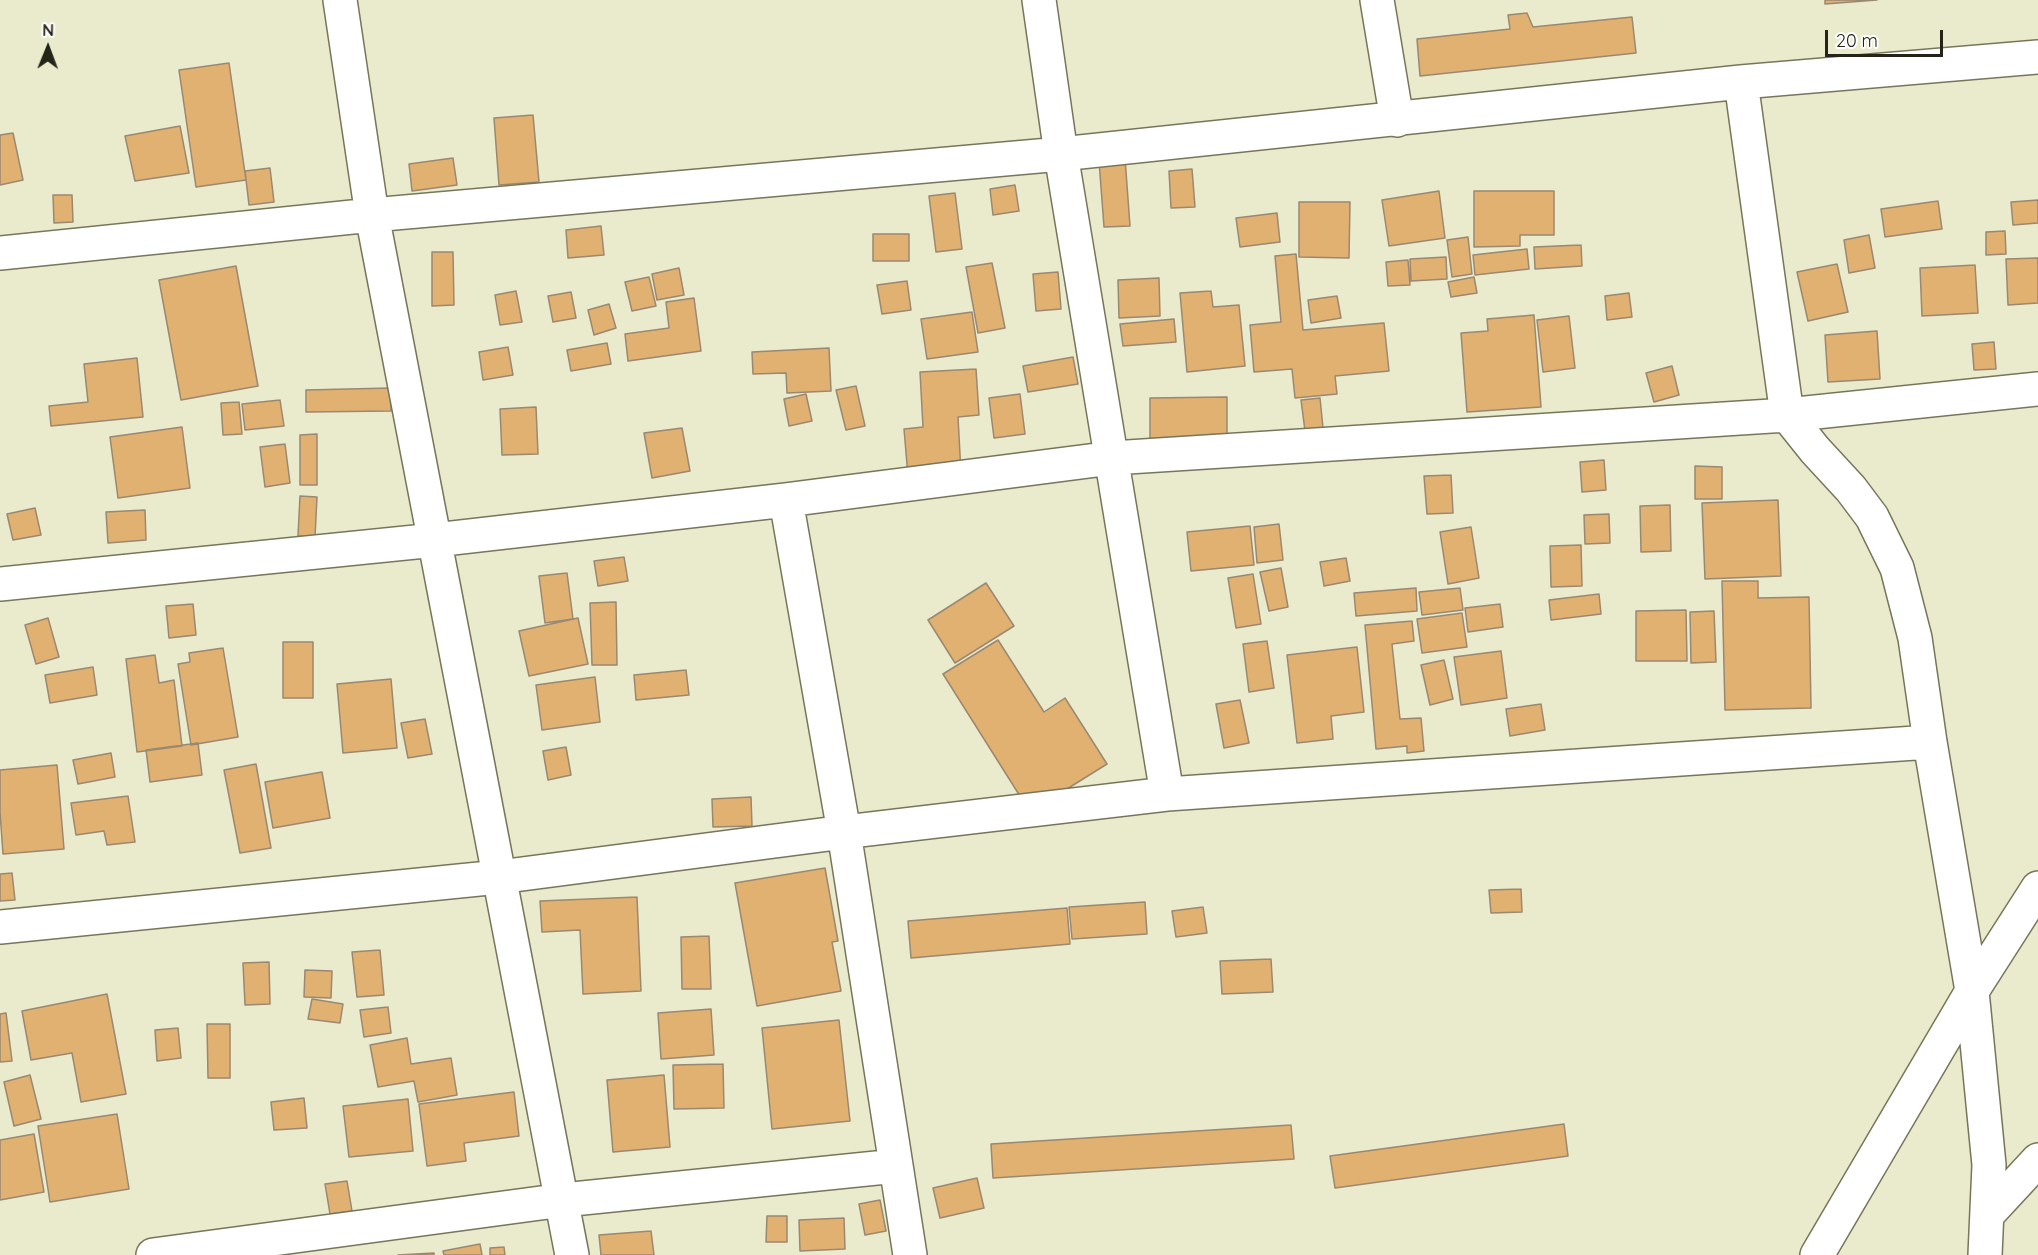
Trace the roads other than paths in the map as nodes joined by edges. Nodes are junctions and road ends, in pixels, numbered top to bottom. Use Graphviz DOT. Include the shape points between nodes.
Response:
graph roads {
  1 [pos="340,0"];
  2 [pos="1039,0"];
  3 [pos="1377,0"];
  4 [pos="2038,57"];
  5 [pos="1741,82"];
  6 [pos="1397,120"];
  7 [pos="1061,154"];
  8 [pos="372,215"];
  9 [pos="0,253"];
  10 [pos="2038,389"];
  11 [pos="1787,416"];
  12 [pos="1112,458"];
  13 [pos="786,500"];
  14 [pos="435,540"];
  15 [pos="0,584"];
  16 [pos="1930,742"];
  17 [pos="1167,794"];
  18 [pos="844,832"];
  19 [pos="499,877"];
  20 [pos="2038,888"];
  21 [pos="0,927"];
  22 [pos="1972,991"];
  23 [pos="2038,1160"];
  24 [pos="896,1166"];
  25 [pos="563,1200"];
  26 [pos="1987,1215"];
  27 [pos="153,1255"];
  28 [pos="572,1255"];
  29 [pos="910,1255"];
  30 [pos="1817,1255"];
  31 [pos="1985,1255"];
  1 -- 8 [label="street"];
  2 -- 7 [label="street"];
  3 -- 6 [label="street"];
  4 -- 5 [label="street"];
  5 -- 6 [label="street"];
  5 -- 11 [label="street"];
  6 -- 7 [label="street"];
  7 -- 8 [label="street"];
  7 -- 12 [label="street"];
  8 -- 9 [label="street"];
  8 -- 14 [label="street"];
  10 -- 11 [label="street"];
  11 -- 12 [label="street"];
  11 -- 16 [label="street" via="1851,489 1872,518 1897,567 1915,638"];
  12 -- 13 [label="street"];
  12 -- 17 [label="street"];
  13 -- 14 [label="street"];
  13 -- 18 [label="street"];
  14 -- 15 [label="street"];
  14 -- 19 [label="street"];
  16 -- 17 [label="street"];
  16 -- 22 [label="street"];
  17 -- 18 [label="street"];
  18 -- 19 [label="street"];
  18 -- 24 [label="street"];
  19 -- 21 [label="street"];
  19 -- 25 [label="street"];
  20 -- 22 [label="street"];
  22 -- 26 [label="street" via="1989,1165"];
  22 -- 30 [label="street"];
  23 -- 26 [label="street"];
  24 -- 25 [label="street"];
  24 -- 29 [label="street"];
  25 -- 27 [label="street"];
  25 -- 28 [label="street"];
  26 -- 31 [label="street"];
}
